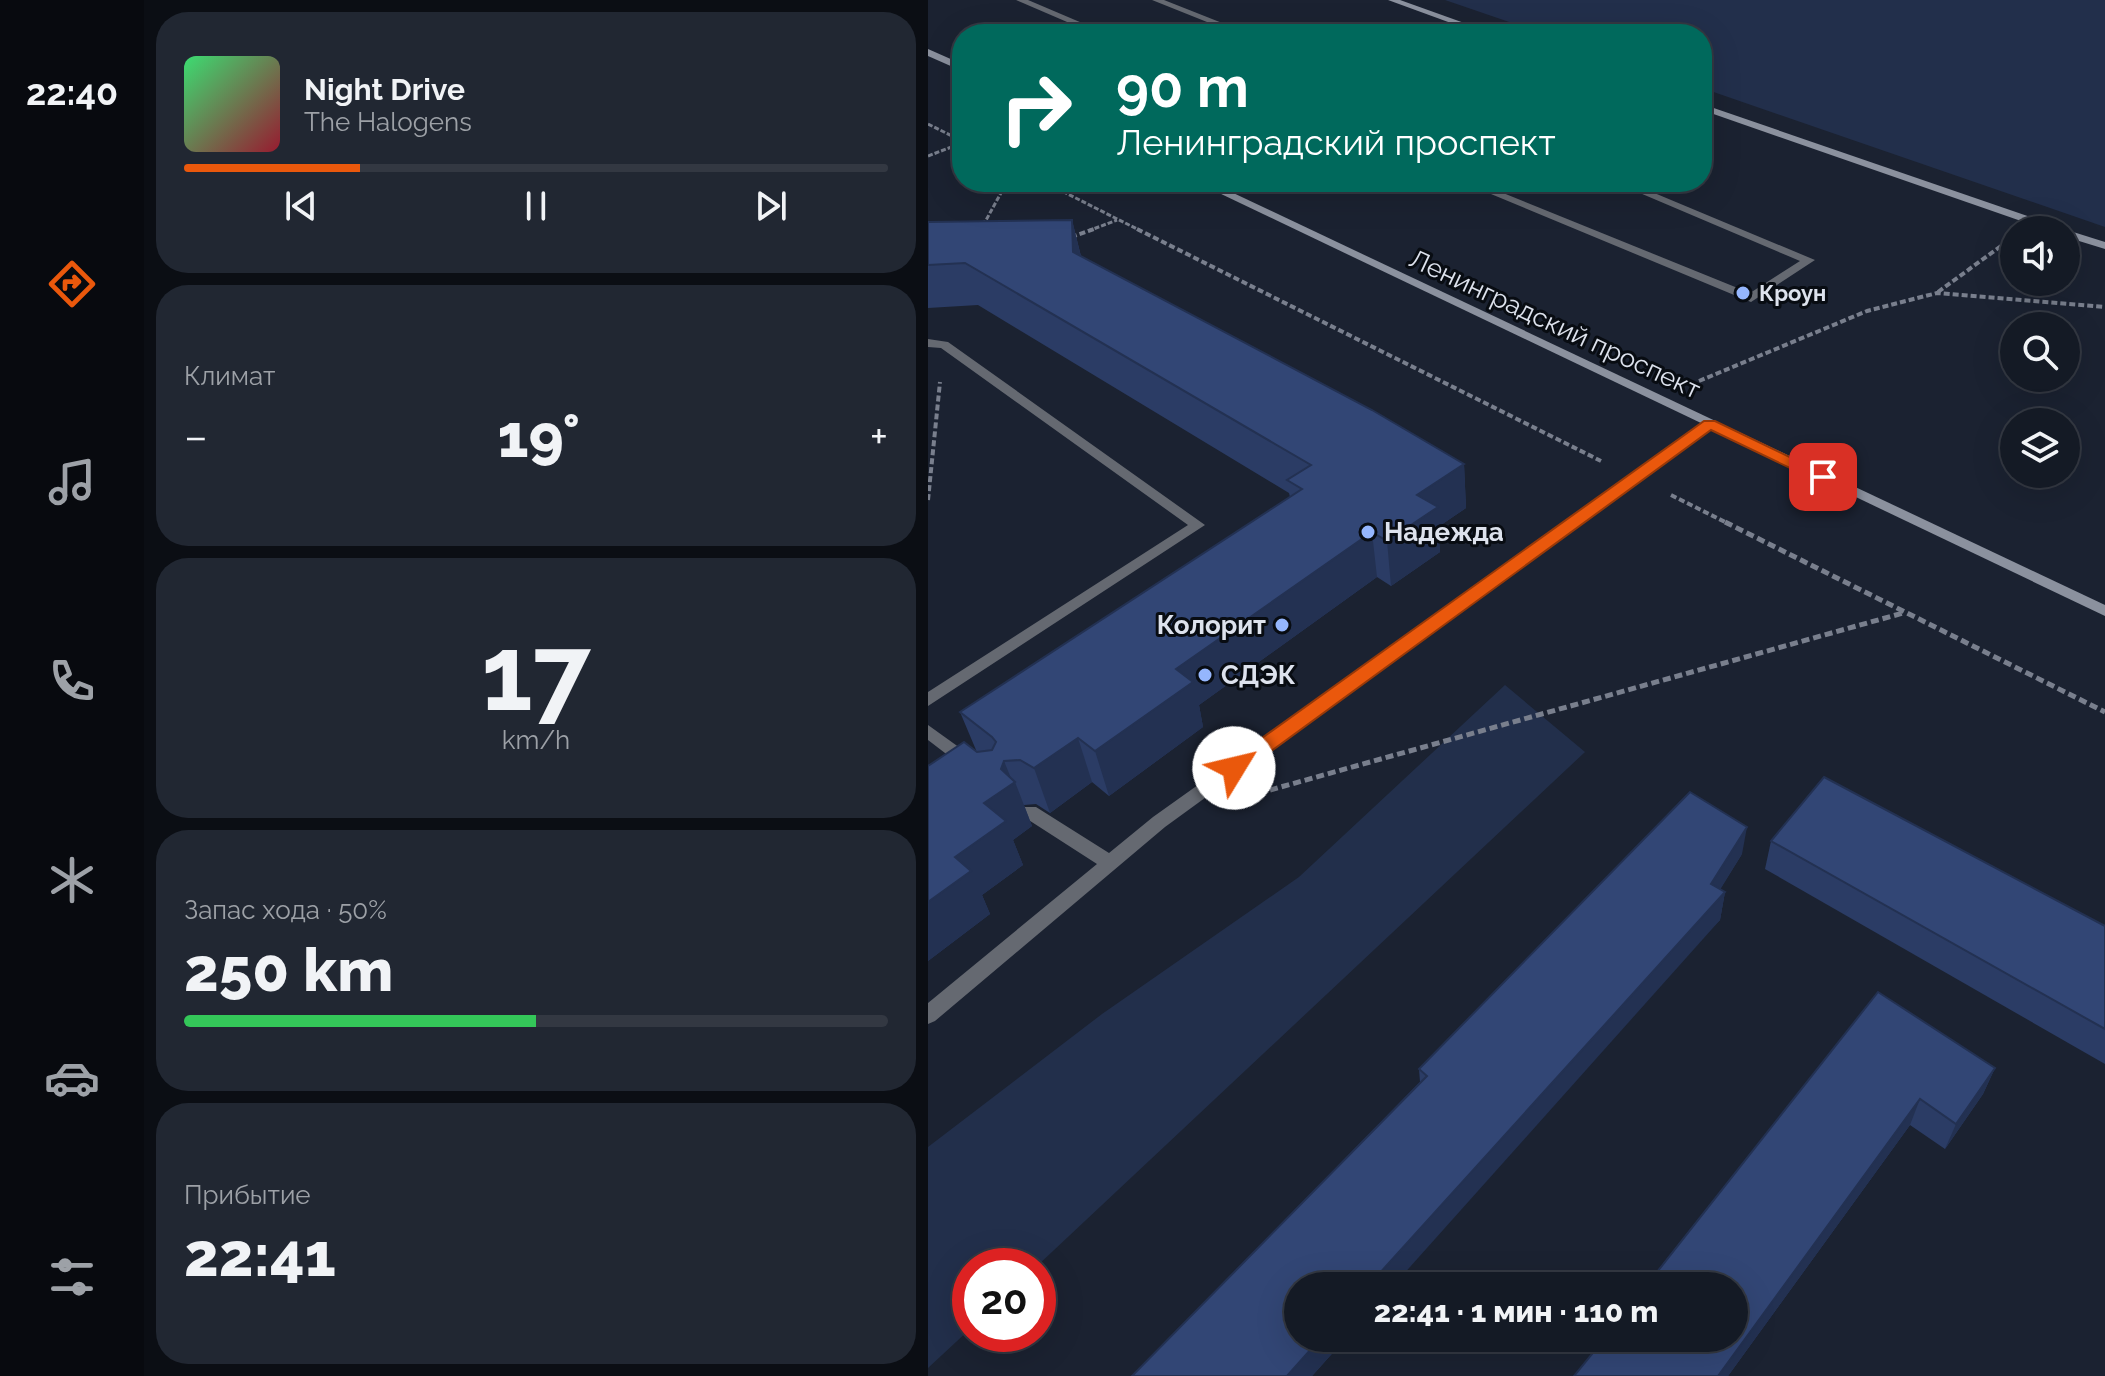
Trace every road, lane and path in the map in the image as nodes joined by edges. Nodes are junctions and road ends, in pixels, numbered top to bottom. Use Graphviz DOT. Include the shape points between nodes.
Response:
graph roads {
  1 [pos="1020,0"];
  2 [pos="1156,0"];
  3 [pos="1392,0"];
  4 [pos="1079,24"];
  5 [pos="1219,24"];
  6 [pos="1461,24"];
  7 [pos="928,52"];
  8 [pos="952,63"];
  9 [pos="1712,110"];
  10 [pos="928,124"];
  11 [pos="952,137"];
  12 [pos="952,146"];
  13 [pos="928,156"];
  14 [pos="1002,192"];
  15 [pos="1064,192"];
  16 [pos="1222,192"];
  17 [pos="1491,192"];
  18 [pos="1643,192"];
  19 [pos="2017,216"];
  20 [pos="1118,219"];
  21 [pos="985,222"];
  22 [pos="974,223"];
  23 [pos="1000,225"];
  24 [pos="1061,235"];
  25 [pos="981,236"];
  26 [pos="2080,238"];
  27 [pos="2000,246"];
  28 [pos="2105,246"];
  29 [pos="1937,293"];
  30 [pos="2105,307"];
  31 [pos="928,343"];
  32 [pos="944,345"];
  33 [pos="1655,399"];
  34 [pos="1710,424"];
  35 [pos="1635,478"];
  36 [pos="928,500"];
  37 [pos="2105,611"];
  38 [pos="1904,612"];
  39 [pos="928,700"];
  40 [pos="2105,712"];
  41 [pos="928,731"];
  42 [pos="977,769"];
  43 [pos="1264,792"];
  44 [pos="1030,812"];
  45 [pos="1110,863"];
  46 [pos="928,1015"];
  1 -- 4 [label="lane"];
  2 -- 5 [label="lane"];
  3 -- 6 [label="main road"];
  7 -- 8 [label="main road"];
  9 -- 19 [label="main road"];
  10 -- 11 [label="path"];
  12 -- 13 [label="path"];
  14 -- 21 [label="path"];
  15 -- 20 [label="path"];
  16 -- 33 [label="main road, Ленинградский проспект"];
  17 -- 18 [label="lane" via="1751,298 1809,260"];
  20 -- 24 [label="path" via="1076,238"];
  20 -- 35 [label="path"];
  21 -- 22 [label="path"];
  21 -- 23 [label="path"];
  21 -- 25 [label="path"];
  26 -- 28 [label="main road"];
  27 -- 29 [label="path"];
  29 -- 30 [label="path"];
  29 -- 33 [label="path" via="1867,311"];
  31 -- 32 [label="lane"];
  32 -- 36 [label="path"];
  32 -- 39 [label="lane" via="1198,525"];
  33 -- 34 [label="main road, Ленинградский проспект"];
  34 -- 35 [label="lane"];
  34 -- 37 [label="main road, Ленинградский проспект"];
  35 -- 38 [label="path"];
  35 -- 45 [label="lane" via="1159,822"];
  38 -- 40 [label="path"];
  38 -- 43 [label="path"];
  41 -- 42 [label="lane"];
  44 -- 45 [label="lane"];
  45 -- 46 [label="lane"];
}
